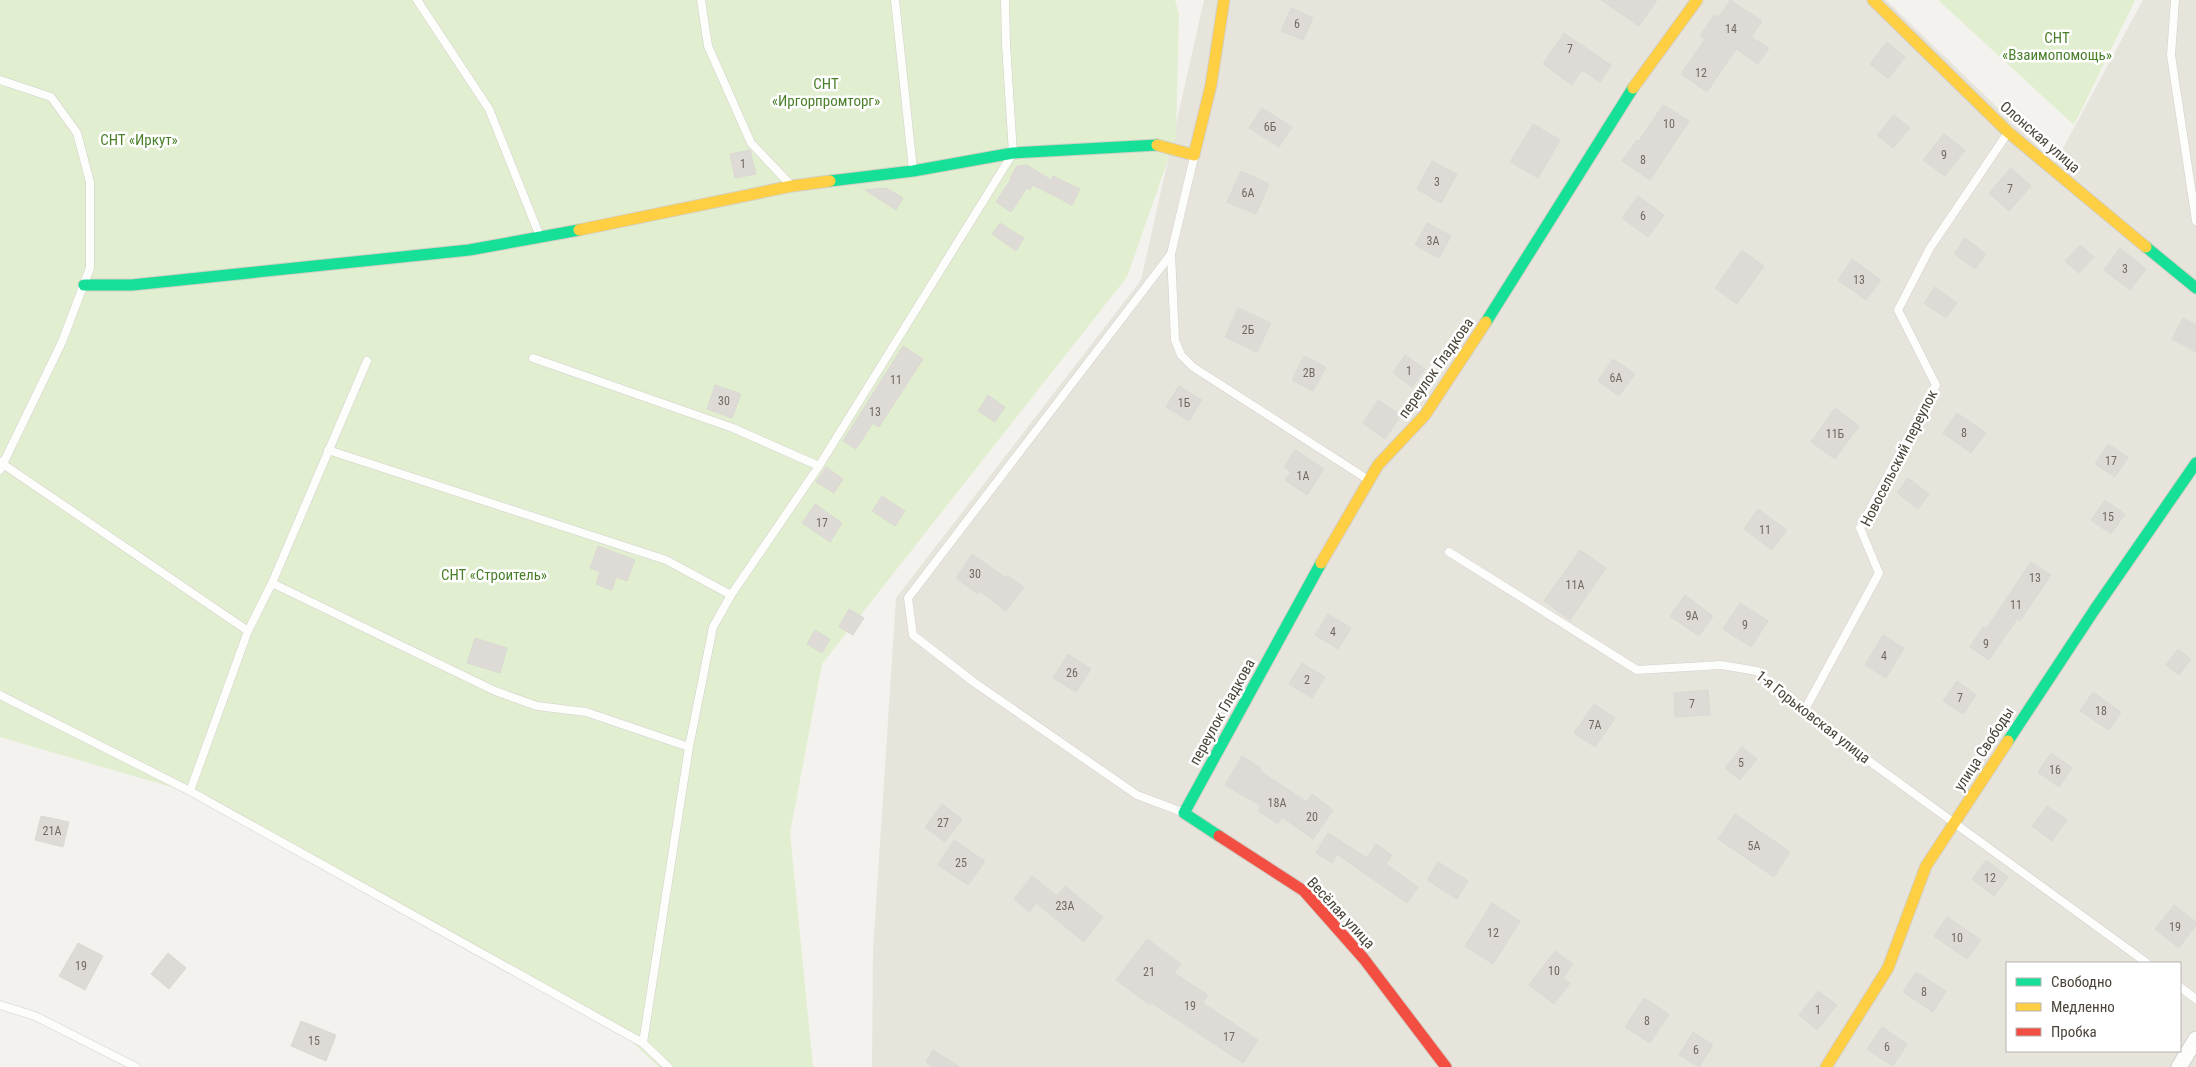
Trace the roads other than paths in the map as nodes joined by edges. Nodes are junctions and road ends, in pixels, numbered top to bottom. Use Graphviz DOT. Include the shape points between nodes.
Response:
graph roads {
  1 [pos="417,0"];
  2 [pos="702,0"];
  3 [pos="895,0"];
  4 [pos="1005,0"];
  5 [pos="1224,0"];
  6 [pos="1697,0"];
  7 [pos="1873,0"];
  8 [pos="2175,0"];
  9 [pos="0,80"];
  10 [pos="2008,132"];
  11 [pos="1013,153"];
  12 [pos="1194,155"];
  13 [pos="914,171"];
  14 [pos="792,186"];
  15 [pos="2196,221"];
  16 [pos="540,237"];
  17 [pos="1170,254"];
  18 [pos="84,285"];
  19 [pos="2196,288"];
  20 [pos="533,358"];
  21 [pos="367,362"];
  22 [pos="328,450"];
  23 [pos="2196,462"];
  24 [pos="1,465"];
  25 [pos="819,466"];
  26 [pos="1368,480"];
  27 [pos="1449,552"];
  28 [pos="272,583"];
  29 [pos="731,594"];
  30 [pos="248,631"];
  31 [pos="0,695"];
  32 [pos="1803,713"];
  33 [pos="689,747"];
  34 [pos="190,790"];
  35 [pos="1184,812"];
  36 [pos="1954,823"];
  37 [pos="2146,962"];
  38 [pos="2181,988"];
  39 [pos="2196,999"];
  40 [pos="0,1005"];
  41 [pos="2196,1039"];
  42 [pos="644,1043"];
  43 [pos="136,1067"];
  44 [pos="668,1067"];
  45 [pos="1446,1067"];
  46 [pos="1826,1067"];
  47 [pos="2179,1067"];
  1 -- 16 [label="lane" via="489,110"];
  2 -- 14 [label="lane" via="708,46 751,143"];
  3 -- 13 [label="lane"];
  4 -- 11 [label="lane"];
  5 -- 12 [label="street" via="1211,85"];
  6 -- 26 [label="street, переулок Гладкова" via="1644,71 1457,369 1425,415"];
  7 -- 10 [label="street, Олонская улица"];
  8 -- 15 [label="lane" via="2171,55"];
  9 -- 18 [label="lane" via="51,97 76,133 90,182 90,268"];
  10 -- 19 [label="street, Олонская улица"];
  10 -- 32 [label="lane, Новосельский переулок" via="1930,248 1898,310 1936,385 1860,528 1879,573"];
  11 -- 12 [label="street" via="1154,144"];
  11 -- 13 [label="street"];
  11 -- 25 [label="lane"];
  12 -- 17 [label="lane"];
  13 -- 14 [label="street"];
  14 -- 16 [label="street"];
  16 -- 18 [label="street" via="469,250 142,284"];
  17 -- 26 [label="lane" via="1175,340 1192,367"];
  17 -- 35 [label="lane" via="908,598 913,635 975,683 1138,795"];
  18 -- 24 [label="lane" via="62,342"];
  20 -- 25 [label="lane" via="733,428"];
  21 -- 22 [label="lane"];
  22 -- 28 [label="lane"];
  22 -- 29 [label="lane" via="666,560"];
  23 -- 36 [label="street, улица Свободы" via="2094,609"];
  24 -- 30 [label="lane"];
  25 -- 29 [label="lane"];
  26 -- 35 [label="street, переулок Гладкова"];
  27 -- 32 [label="lane, 1-я Горьковская улица" via="1637,670 1721,665 1757,671"];
  28 -- 30 [label="lane"];
  28 -- 33 [label="lane" via="495,691 537,706 586,712"];
  29 -- 33 [label="lane" via="713,627"];
  30 -- 34 [label="lane"];
  31 -- 34 [label="lane"];
  32 -- 36 [label="lane, 1-я Горьковская улица"];
  33 -- 42 [label="lane"];
  34 -- 42 [label="lane"];
  35 -- 45 [label="street, Весёлая улица" via="1304,891 1364,959"];
  36 -- 37 [label="lane, 1-я Горьковская улица"];
  36 -- 46 [label="street, улица Свободы" via="1926,866 1888,968"];
  38 -- 39 [label="lane"];
  40 -- 43 [label="lane" via="35,1016"];
  41 -- 47 [label="street"];
  42 -- 44 [label="lane"];
}
